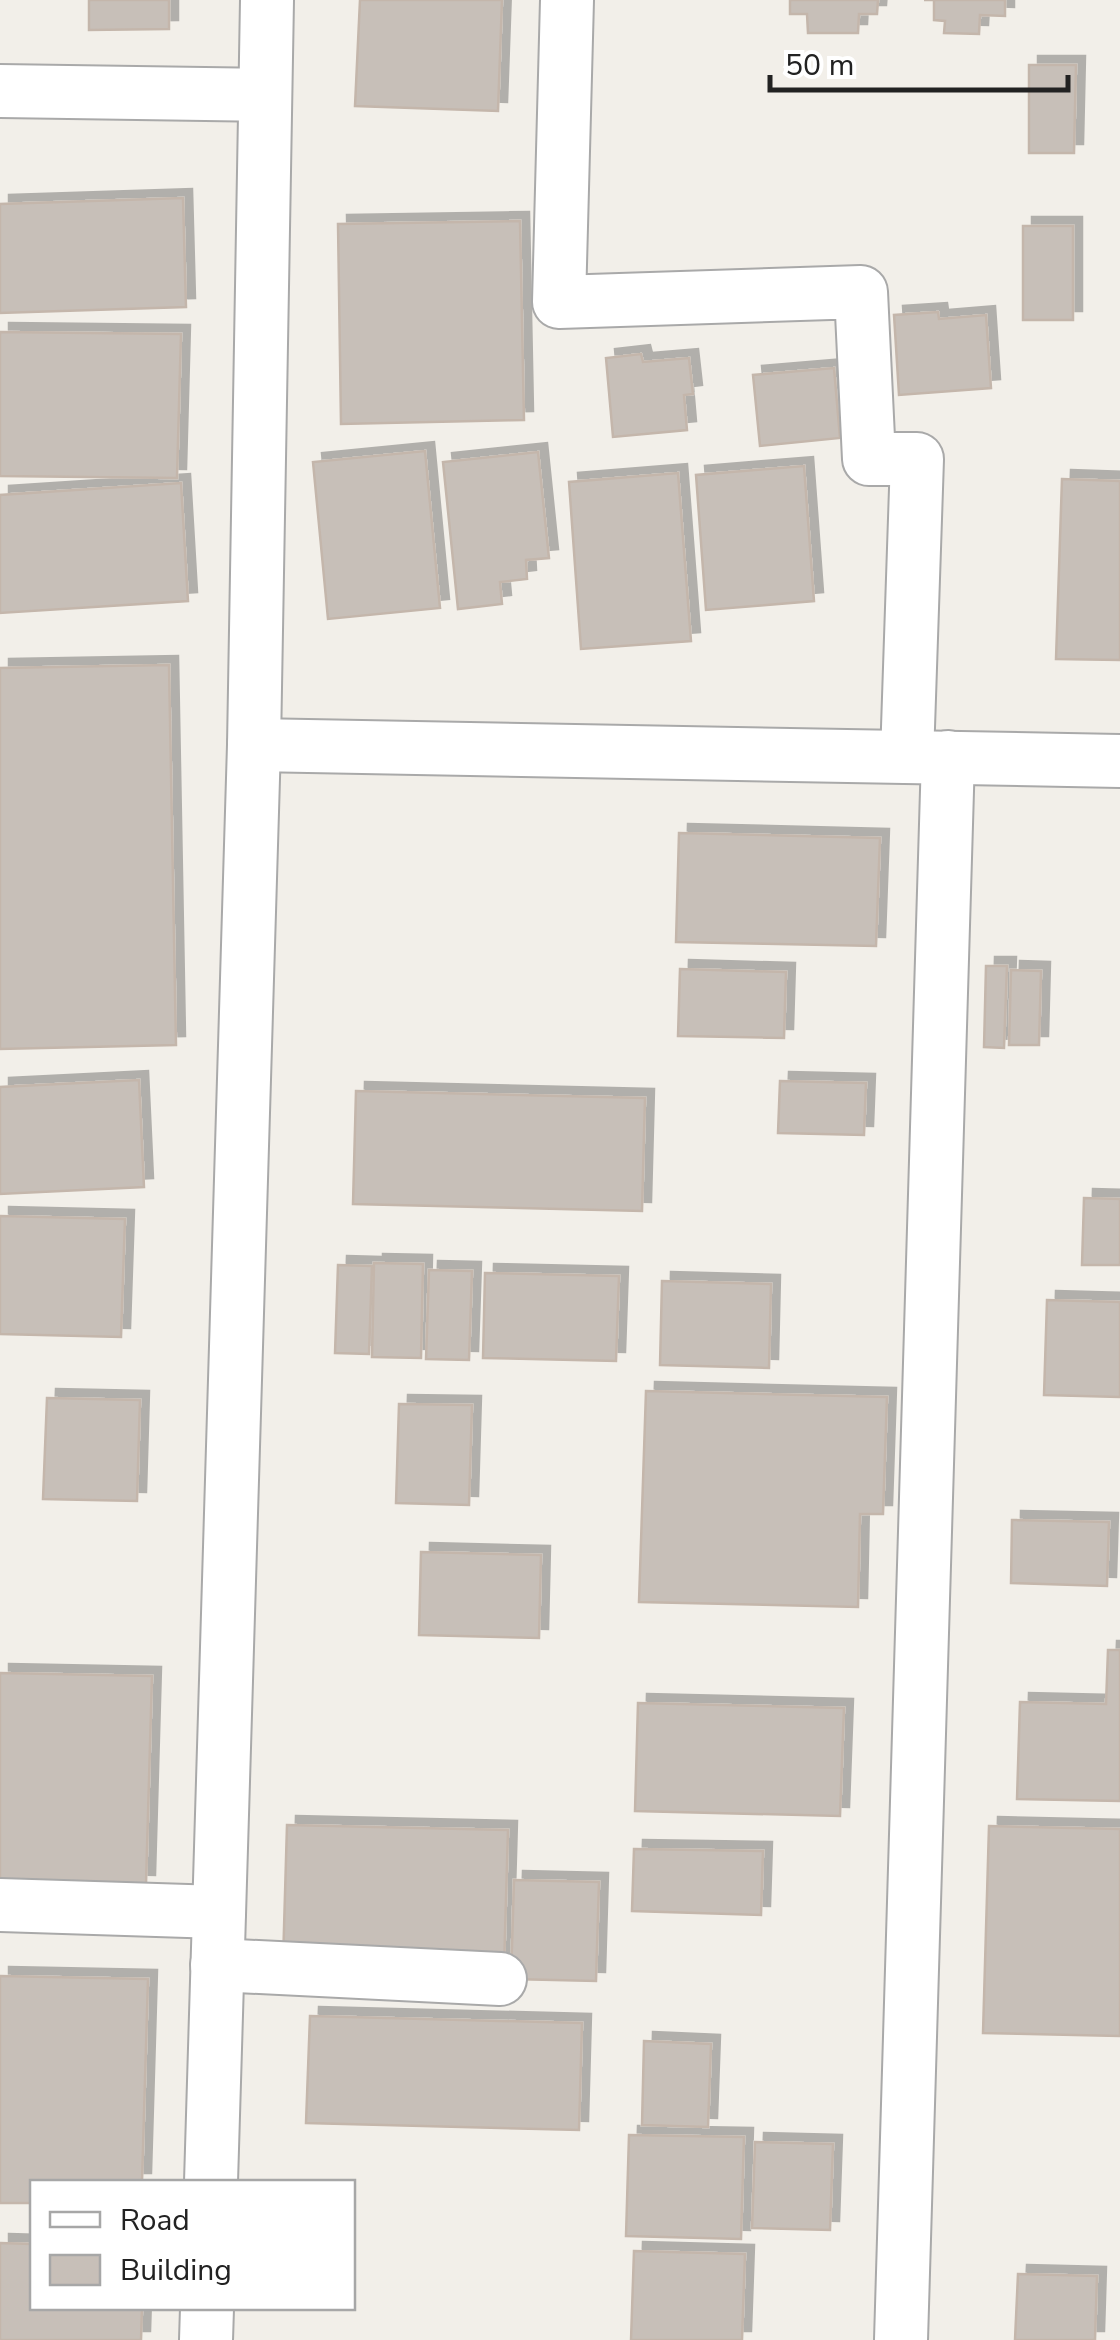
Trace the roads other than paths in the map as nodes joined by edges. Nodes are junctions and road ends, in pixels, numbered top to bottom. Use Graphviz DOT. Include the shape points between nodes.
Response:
graph roads {
  1 [pos="267,0"];
  2 [pos="567,0"];
  3 [pos="0,91"];
  4 [pos="265,95"];
  5 [pos="254,745"];
  6 [pos="927,757"];
  7 [pos="1120,760"];
  8 [pos="0,1905"];
  9 [pos="219,1912"];
  10 [pos="218,1966"];
  11 [pos="500,1979"];
  12 [pos="211,2180"];
  13 [pos="207,2310"];
  14 [pos="206,2340"];
  15 [pos="901,2340"];
  1 -- 4 [label="lane"];
  2 -- 6 [label="lane" via="559,302 861,292 869,459 917,459"];
  3 -- 4 [label="lane"];
  4 -- 5 [label="lane"];
  5 -- 6 [label="lane"];
  5 -- 9 [label="lane"];
  6 -- 7 [label="lane"];
  6 -- 15 [label="lane"];
  8 -- 9 [label="lane"];
  9 -- 10 [label="lane"];
  10 -- 11 [label="lane"];
  10 -- 12 [label="lane"];
  13 -- 14 [label="lane"];
}
